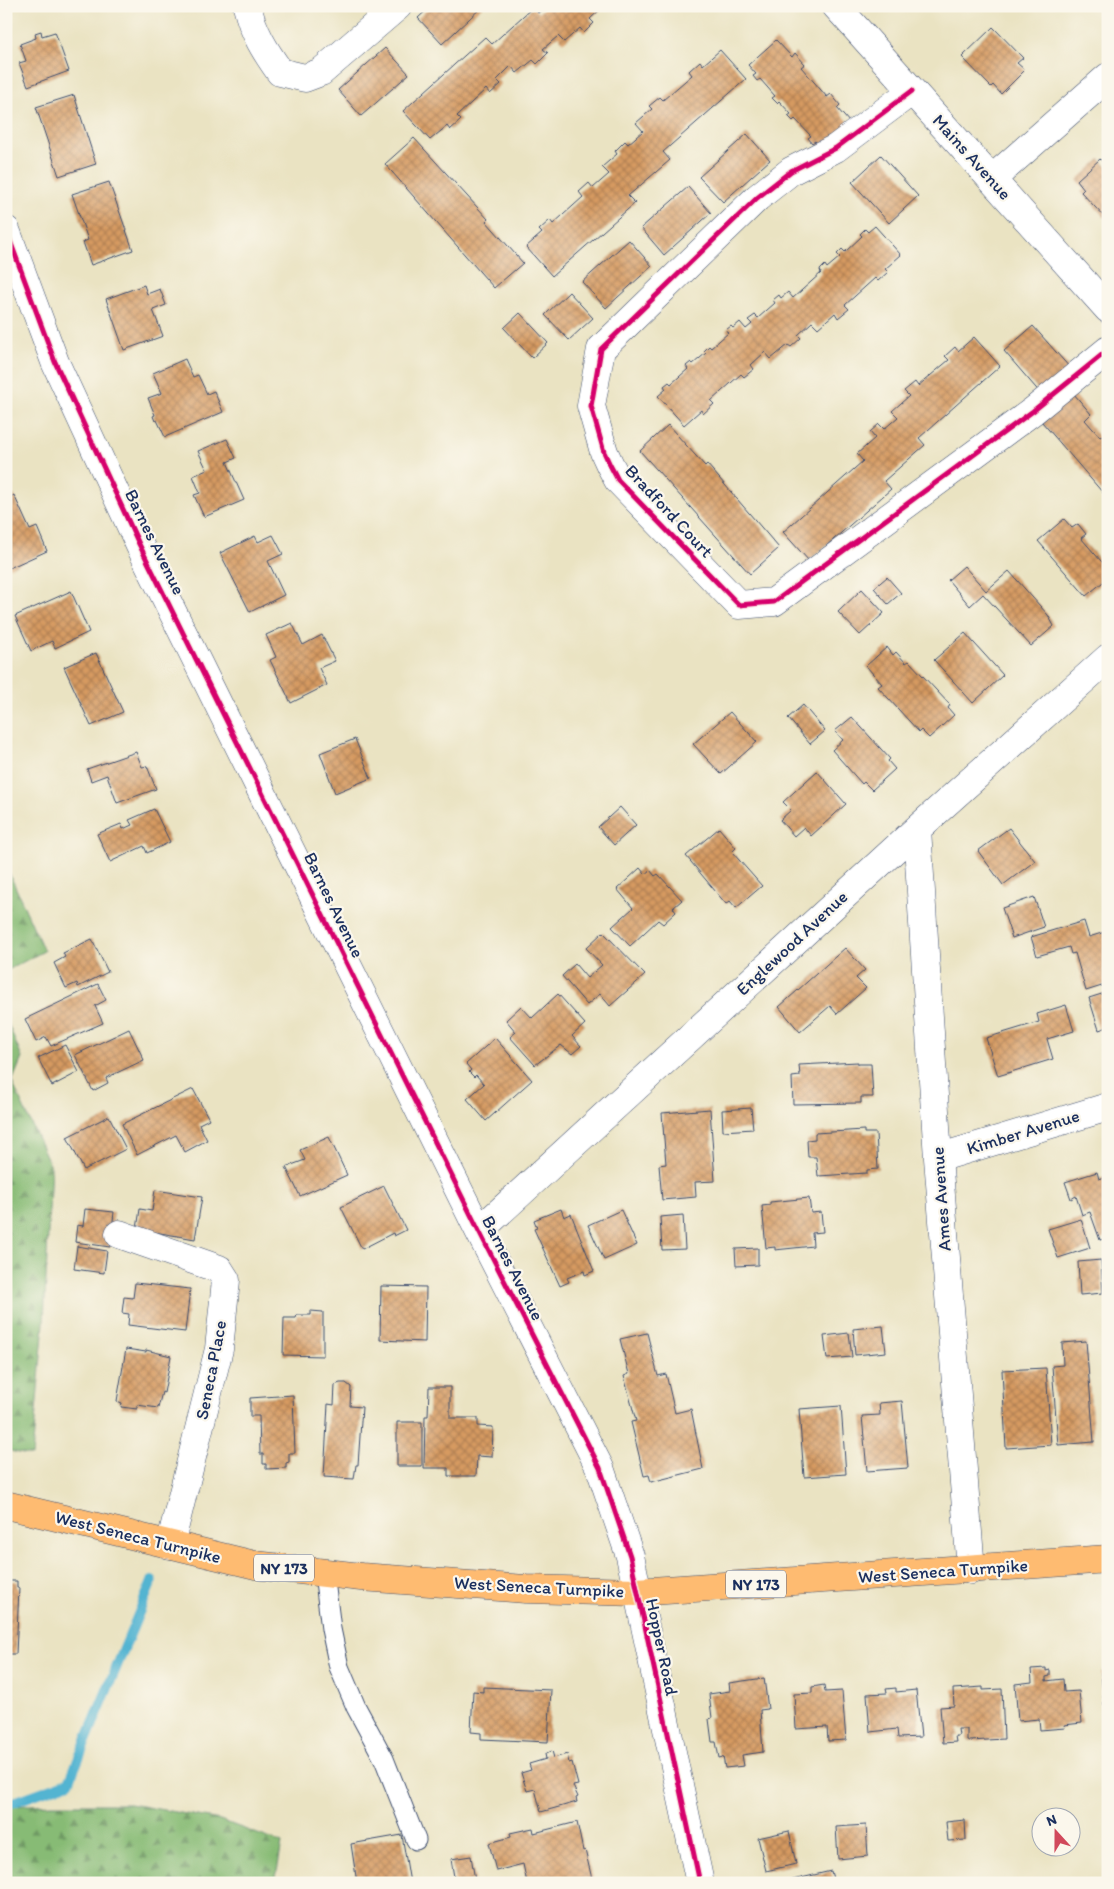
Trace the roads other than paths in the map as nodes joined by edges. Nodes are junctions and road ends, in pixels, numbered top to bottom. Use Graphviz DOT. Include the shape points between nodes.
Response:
graph roads {
  1 [pos="247,6"];
  2 [pos="398,6"];
  3 [pos="836,6"];
  4 [pos="1108,77"];
  5 [pos="912,91"];
  6 [pos="992,178"];
  7 [pos="6,230"];
  8 [pos="1108,309"];
  9 [pos="1108,350"];
  10 [pos="1108,658"];
  11 [pos="917,829"];
  12 [pos="1108,1107"];
  13 [pos="938,1158"];
  14 [pos="479,1232"];
  15 [pos="119,1234"];
  16 [pos="6,1505"];
  17 [pos="170,1545"];
  18 [pos="1108,1559"];
  19 [pos="971,1570"];
  20 [pos="324,1573"];
  21 [pos="637,1592"];
  22 [pos="416,1840"];
  23 [pos="700,1883"];
  1 -- 2 [label="street" via="263,49 280,72 305,78 321,72"];
  3 -- 5 [label="street, Mains Avenue"];
  4 -- 6 [label="street"];
  5 -- 6 [label="street, Mains Avenue"];
  5 -- 9 [label="street, Bradford Court" via="836,148 791,171 757,198 601,349 591,406 604,452 618,480 739,605 774,602 1033,410"];
  6 -- 8 [label="street, Mains Avenue"];
  7 -- 14 [label="street, Barnes Avenue" via="55,362 139,544"];
  10 -- 11 [label="street, Englewood Avenue"];
  11 -- 13 [label="street, Ames Avenue"];
  11 -- 14 [label="street, Englewood Avenue"];
  12 -- 13 [label="street, Kimber Avenue"];
  13 -- 19 [label="street, Ames Avenue"];
  14 -- 21 [label="street, Barnes Avenue" via="600,1468 630,1556"];
  15 -- 17 [label="street, Seneca Place" via="219,1269 226,1280 219,1349"];
  16 -- 17 [label="main road, West Seneca Turnpike / NY 173"];
  17 -- 20 [label="main road, West Seneca Turnpike / NY 173" via="255,1565"];
  18 -- 19 [label="main road, West Seneca Turnpike / NY 173"];
  19 -- 21 [label="main road, West Seneca Turnpike / NY 173"];
  20 -- 21 [label="main road, West Seneca Turnpike / NY 173" via="526,1589"];
  20 -- 22 [label="lane" via="339,1667 384,1759"];
  21 -- 23 [label="street, Hopper Road"];
}
